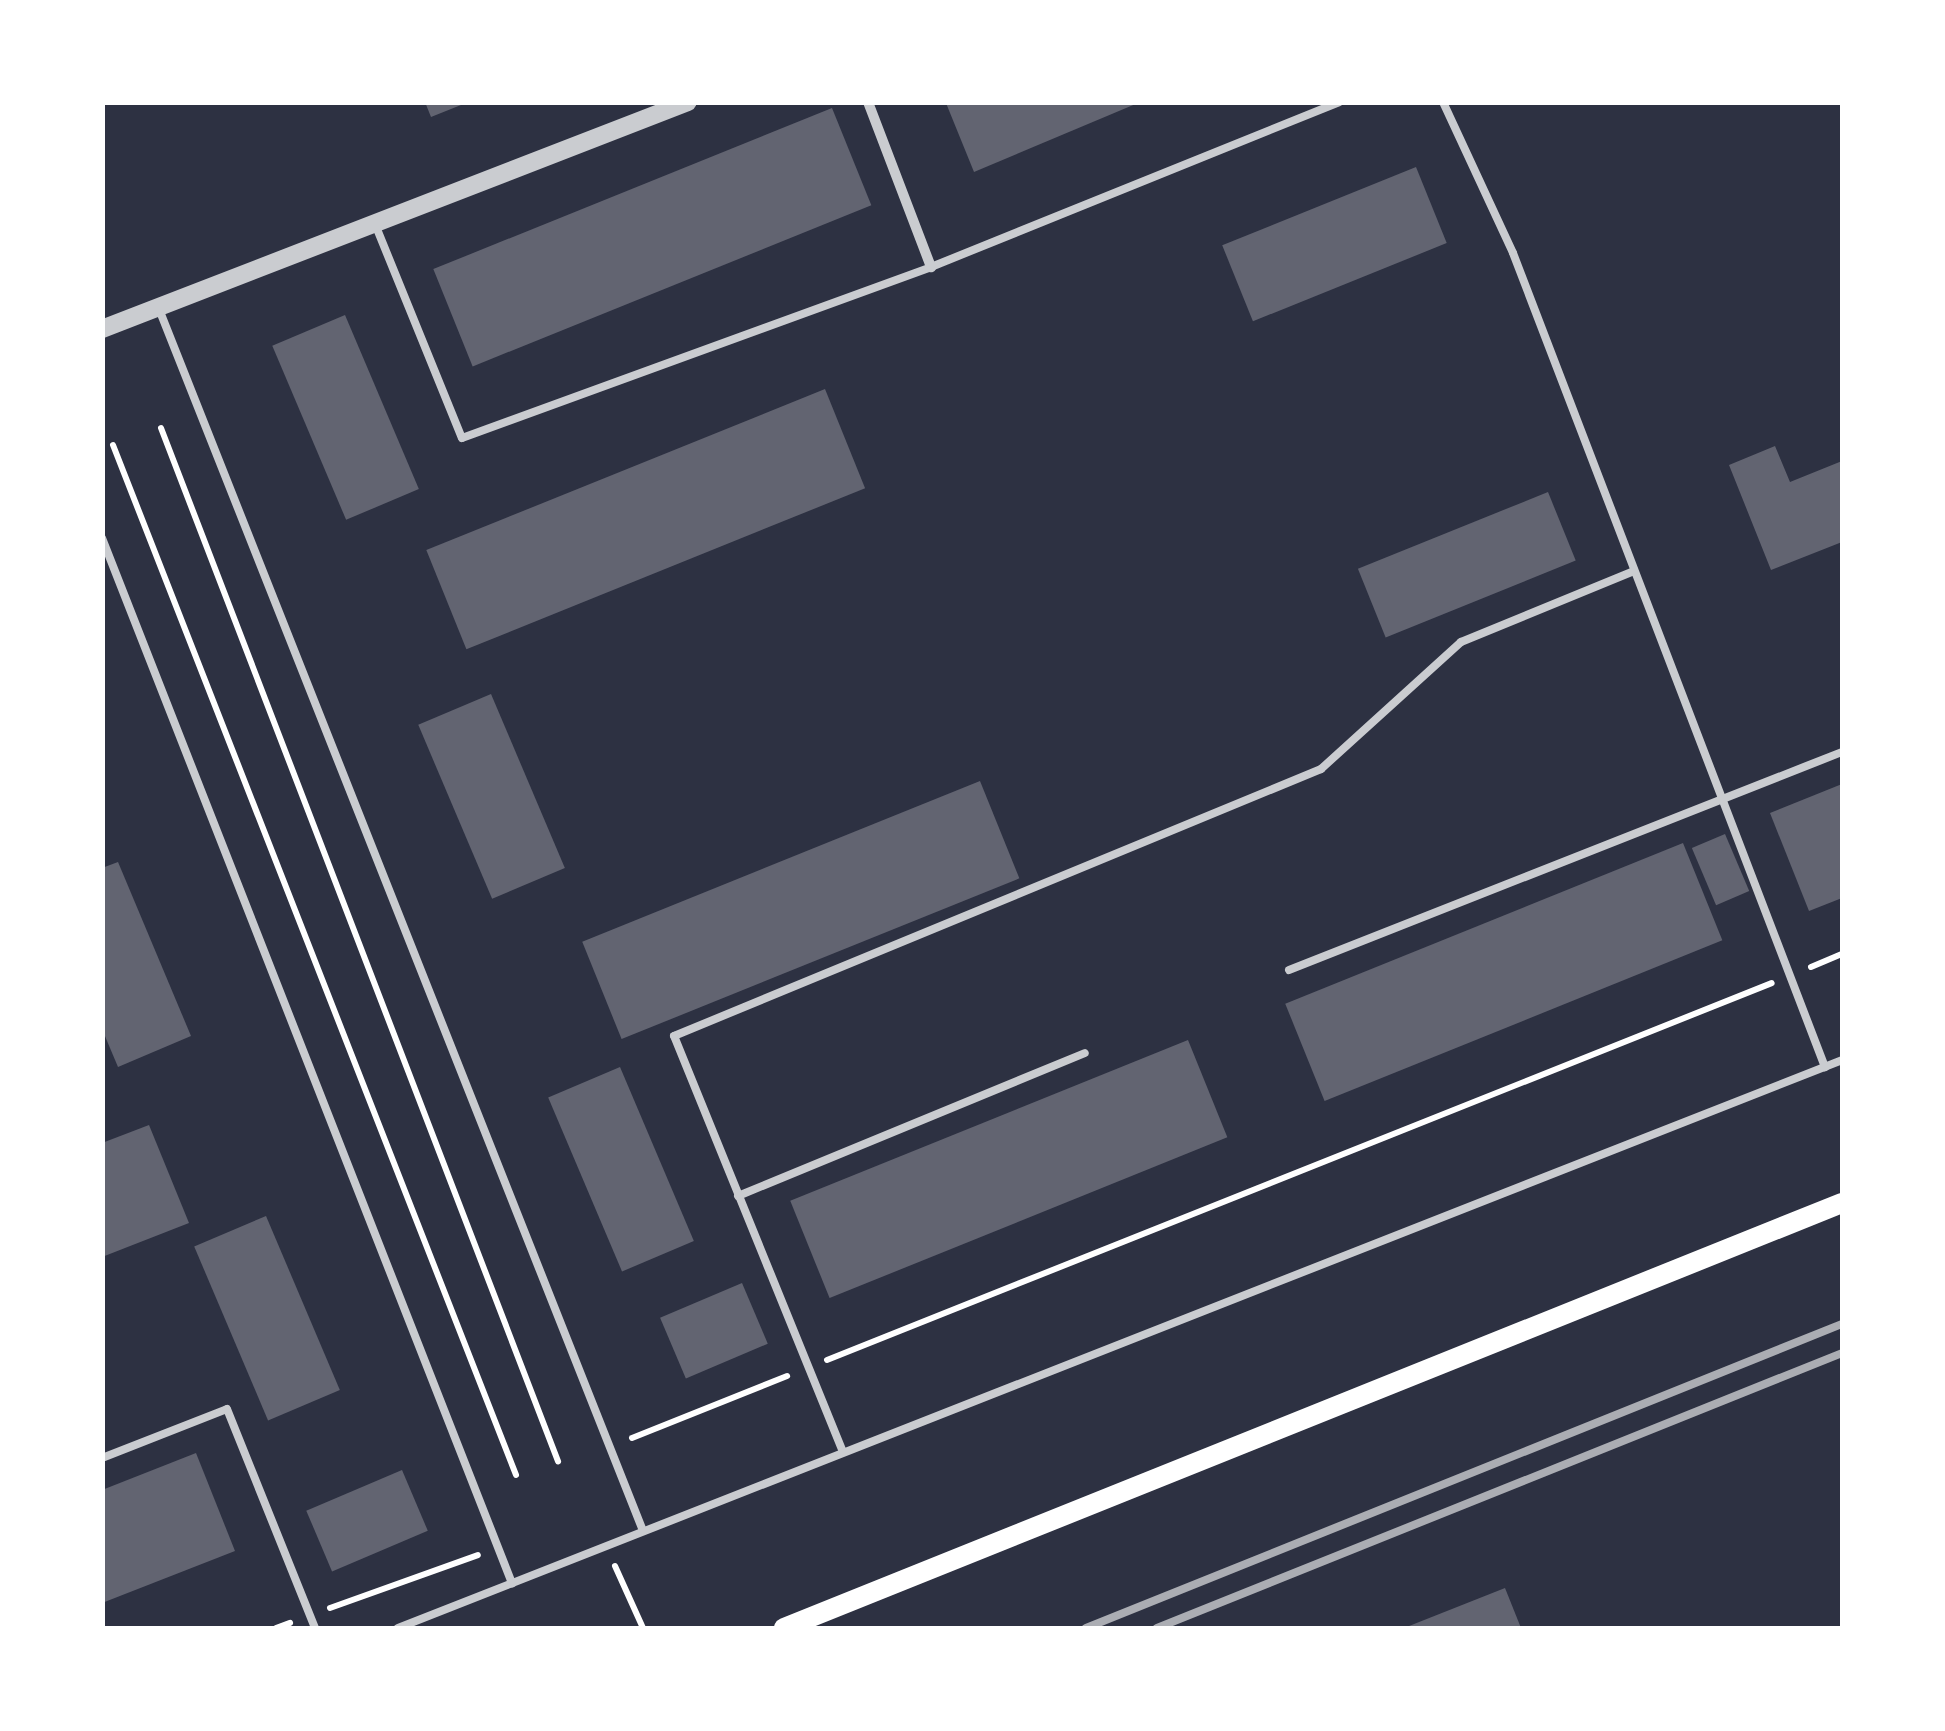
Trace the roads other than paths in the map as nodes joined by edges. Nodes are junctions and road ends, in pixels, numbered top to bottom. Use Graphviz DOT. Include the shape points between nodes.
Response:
graph roads {
  1 [pos="688,102"];
  2 [pos="868,102"];
  3 [pos="1339,102"];
  4 [pos="1443,102"];
  5 [pos="375,224"];
  6 [pos="931,266"];
  7 [pos="159,309"];
  8 [pos="102,329"];
  9 [pos="102,538"];
  10 [pos="1634,571"];
  11 [pos="1842,752"];
  12 [pos="1721,796"];
  13 [pos="1289,970"];
  14 [pos="1085,1054"];
  15 [pos="1842,1060"];
  16 [pos="1825,1067"];
  17 [pos="738,1196"];
  18 [pos="1842,1203"];
  19 [pos="843,1452"];
  20 [pos="102,1458"];
  21 [pos="643,1531"];
  22 [pos="512,1583"];
  23 [pos="315,1628"];
  24 [pos="398,1628"];
  25 [pos="784,1628"];
  1 -- 5 [label="street"];
  2 -- 6 [label="street"];
  3 -- 6 [label="lane"];
  4 -- 10 [label="lane" via="1512,253"];
  5 -- 6 [label="lane" via="462,438"];
  5 -- 7 [label="street"];
  7 -- 8 [label="street"];
  7 -- 21 [label="lane"];
  9 -- 22 [label="lane"];
  10 -- 12 [label="lane"];
  10 -- 17 [label="lane" via="1461,642 1320,768 674,1036"];
  11 -- 12 [label="lane"];
  12 -- 13 [label="lane"];
  12 -- 16 [label="lane"];
  14 -- 17 [label="lane"];
  15 -- 16 [label="lane"];
  16 -- 19 [label="lane"];
  17 -- 19 [label="lane"];
  18 -- 25 [label="main road"];
  19 -- 21 [label="lane"];
  20 -- 23 [label="lane" via="227,1409"];
  21 -- 22 [label="lane"];
  22 -- 24 [label="lane"];
}
